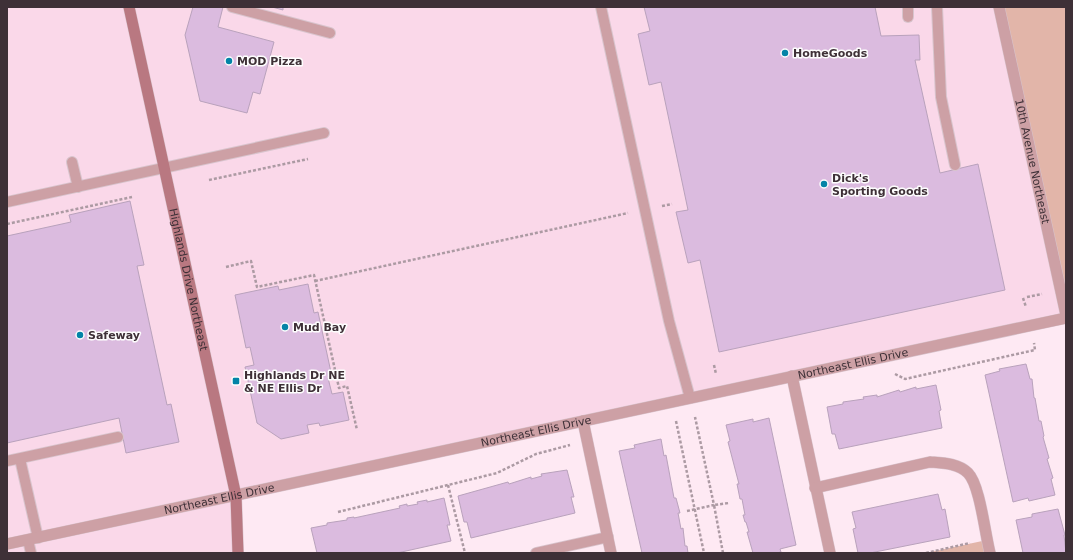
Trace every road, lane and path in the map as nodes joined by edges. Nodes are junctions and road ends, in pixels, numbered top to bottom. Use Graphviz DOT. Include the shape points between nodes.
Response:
graph roads {
  1 [pos="131,7"];
  2 [pos="232,7"];
  3 [pos="601,7"];
  4 [pos="937,7"];
  5 [pos="999,7"];
  6 [pos="330,33"];
  7 [pos="324,133"];
  8 [pos="308,159"];
  9 [pos="72,162"];
  10 [pos="955,165"];
  11 [pos="164,168"];
  12 [pos="209,180"];
  13 [pos="78,187"];
  14 [pos="132,197"];
  15 [pos="7,202"];
  16 [pos="672,204"];
  17 [pos="645,210"];
  18 [pos="7,224"];
  19 [pos="226,267"];
  20 [pos="315,281"];
  21 [pos="1066,316"];
  22 [pos="1035,350"];
  23 [pos="894,373"];
  24 [pos="792,376"];
  25 [pos="690,398"];
  26 [pos="703,415"];
  27 [pos="695,416"];
  28 [pos="690,418"];
  29 [pos="683,419"];
  30 [pos="676,420"];
  31 [pos="583,421"];
  32 [pos="668,422"];
  33 [pos="357,430"];
  34 [pos="118,437"];
  35 [pos="587,441"];
  36 [pos="20,458"];
  37 [pos="7,461"];
  38 [pos="448,485"];
  39 [pos="815,488"];
  40 [pos="236,496"];
  41 [pos="728,503"];
  42 [pos="714,505"];
  43 [pos="695,509"];
  44 [pos="687,511"];
  45 [pos="338,512"];
  46 [pos="608,537"];
  47 [pos="33,539"];
  48 [pos="987,540"];
  49 [pos="7,544"];
  50 [pos="31,553"];
  51 [pos="238,553"];
  52 [pos="465,553"];
  53 [pos="536,553"];
  54 [pos="611,553"];
  55 [pos="704,553"];
  56 [pos="723,553"];
  57 [pos="830,553"];
  58 [pos="926,553"];
  59 [pos="990,553"];
  1 -- 11 [label="main road, Highlands Drive Northeast"];
  2 -- 6 [label="lane"];
  3 -- 17 [label="lane"];
  4 -- 10 [label="lane" via="940,97"];
  5 -- 21 [label="street, 10th Avenue Northeast"];
  7 -- 11 [label="lane"];
  8 -- 12 [label="path"];
  9 -- 13 [label="lane"];
  11 -- 13 [label="lane"];
  11 -- 40 [label="main road, Highlands Drive Northeast"];
  13 -- 15 [label="lane"];
  14 -- 18 [label="path"];
  16 -- 17 [label="path"];
  17 -- 20 [label="path"];
  17 -- 25 [label="lane" via="669,321"];
  19 -- 20 [label="path" via="251,261 257,287 314,275"];
  20 -- 33 [label="path" via="339,388 347,386"];
  21 -- 24 [label="street, Northeast Ellis Drive"];
  22 -- 23 [label="path" via="905,379"];
  24 -- 25 [label="street, Northeast Ellis Drive"];
  24 -- 39 [label="street"];
  25 -- 31 [label="street, Northeast Ellis Drive"];
  26 -- 27 [label="path"];
  27 -- 28 [label="path"];
  27 -- 42 [label="path"];
  29 -- 30 [label="path"];
  30 -- 32 [label="path"];
  30 -- 43 [label="path"];
  31 -- 35 [label="street"];
  31 -- 40 [label="street, Northeast Ellis Drive"];
  34 -- 36 [label="lane"];
  35 -- 38 [label="path" via="536,454 497,473"];
  35 -- 46 [label="street"];
  36 -- 37 [label="lane"];
  36 -- 47 [label="lane"];
  38 -- 45 [label="path"];
  38 -- 52 [label="path"];
  39 -- 48 [label="street" via="930,462 947,463 968,472 975,485"];
  39 -- 57 [label="street"];
  40 -- 47 [label="street, Northeast Ellis Drive"];
  40 -- 51 [label="main road, Highlands Drive Northeast"];
  41 -- 42 [label="path"];
  42 -- 43 [label="path"];
  42 -- 56 [label="path"];
  43 -- 44 [label="path"];
  43 -- 55 [label="path"];
  46 -- 53 [label="lane"];
  46 -- 54 [label="street"];
  47 -- 49 [label="street, Northeast Ellis Drive"];
  47 -- 50 [label="lane"];
  48 -- 58 [label="path"];
  48 -- 59 [label="street"];
}
